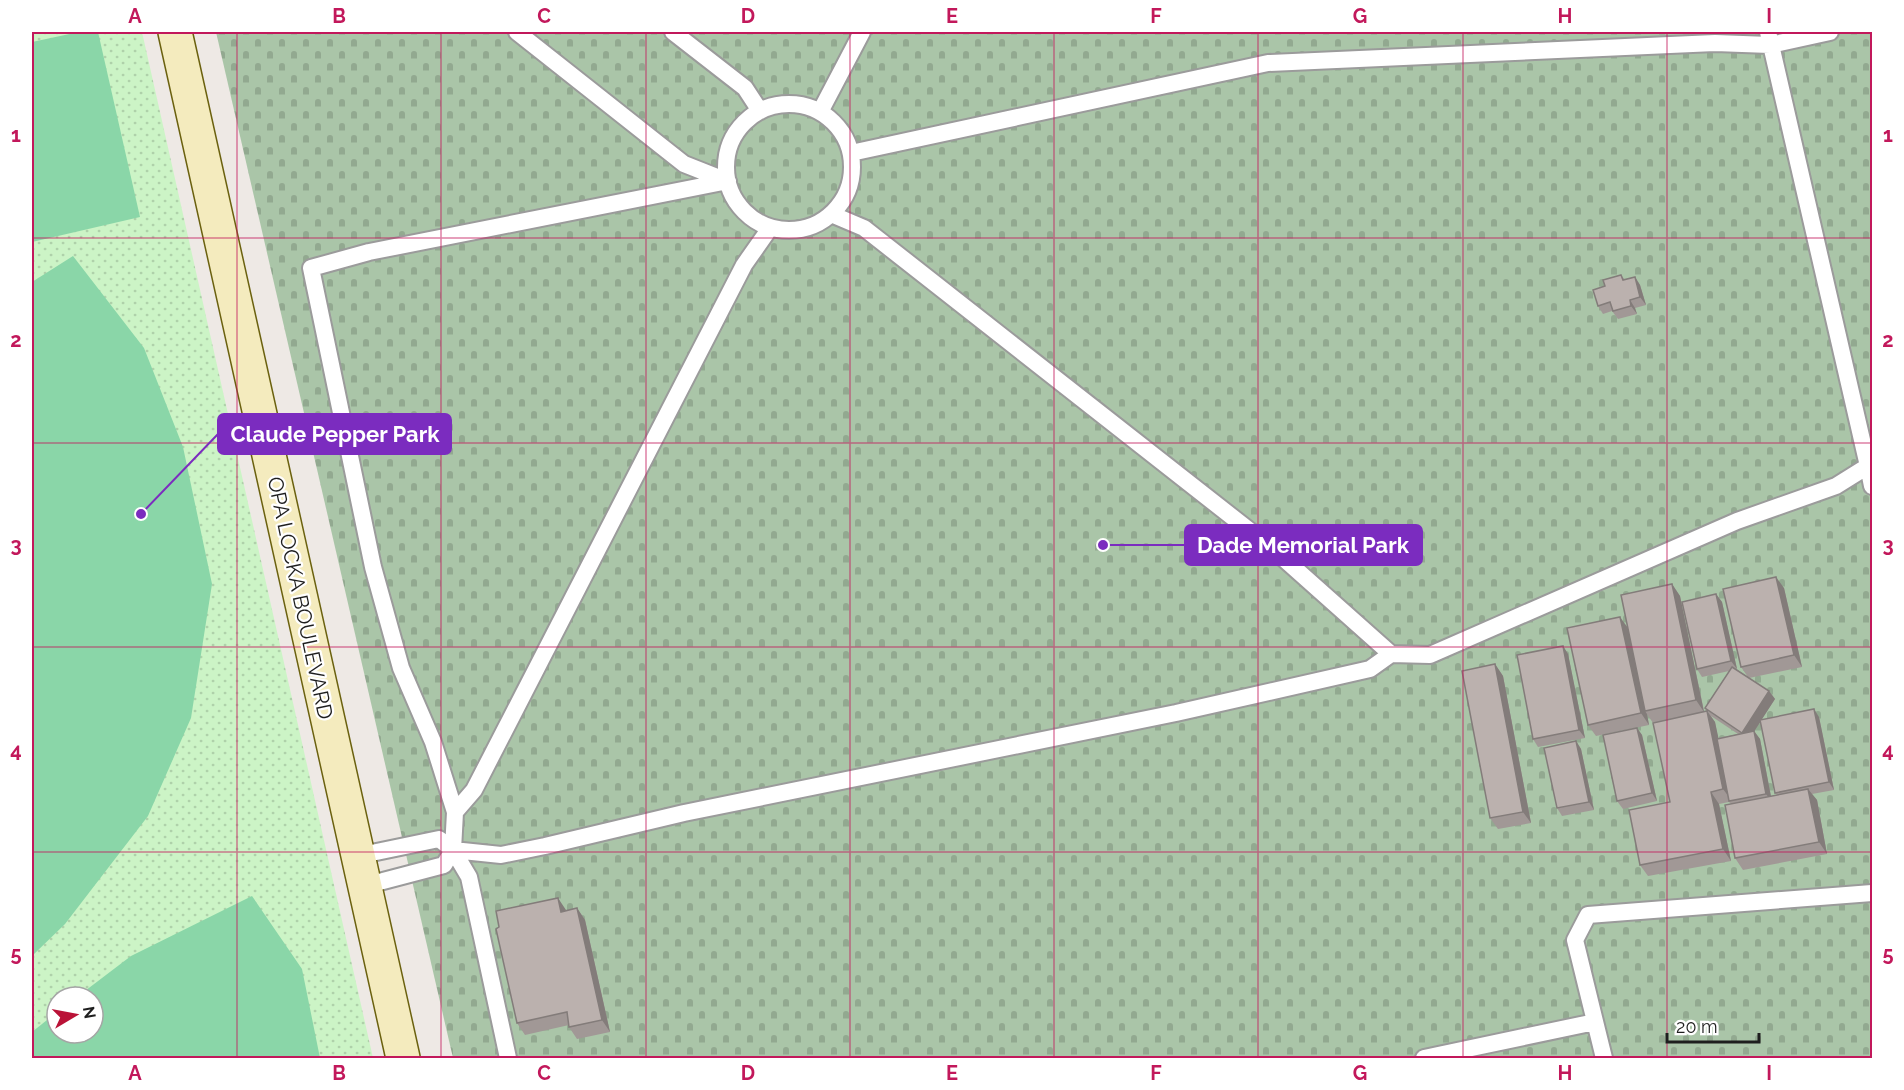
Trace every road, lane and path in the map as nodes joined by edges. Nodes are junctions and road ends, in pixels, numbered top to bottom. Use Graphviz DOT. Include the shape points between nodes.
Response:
graph roads {
  1 [pos="174,32"];
  2 [pos="517,32"];
  3 [pos="673,32"];
  4 [pos="862,32"];
  5 [pos="1830,32"];
  6 [pos="1769,38"];
  7 [pos="760,111"];
  8 [pos="820,112"];
  9 [pos="851,153"];
  10 [pos="728,181"];
  11 [pos="831,214"];
  12 [pos="770,228"];
  13 [pos="1870,465"];
  14 [pos="1872,486"];
  15 [pos="1391,654"];
  16 [pos="455,812"];
  17 [pos="453,850"];
  18 [pos="361,871"];
  19 [pos="1872,893"];
  20 [pos="1595,1022"];
  21 [pos="403,1059"];
  22 [pos="508,1059"];
  23 [pos="1424,1059"];
  24 [pos="1604,1059"];
  1 -- 18 [label="main road, OPA LOCKA BOULEVARD"];
  2 -- 10 [label="lane" via="684,164"];
  3 -- 7 [label="lane" via="745,88"];
  4 -- 8 [label="lane"];
  5 -- 6 [label="lane"];
  6 -- 9 [label="lane" via="1268,63"];
  6 -- 13 [label="lane"];
  7 -- 8 [label="lane" via="780,105 801,105"];
  7 -- 10 [label="lane" via="743,123 732,141 726,160"];
  8 -- 9 [label="lane" via="834,123"];
  9 -- 11 [label="lane" via="852,175 845,196"];
  10 -- 12 [label="lane" via="736,201 751,218"];
  10 -- 16 [label="lane" via="369,252 311,268 373,567 401,668 433,742"];
  11 -- 12 [label="lane" via="813,226 792,231"];
  11 -- 15 [label="lane" via="864,228 1273,549"];
  12 -- 16 [label="lane" via="744,265 474,790"];
  13 -- 14 [label="lane"];
  13 -- 15 [label="lane" via="1836,486 1737,521 1430,655"];
  15 -- 17 [label="lane" via="1370,669 1302,685 684,813 546,846 501,855"];
  16 -- 17 [label="lane"];
  17 -- 18 [label="lane" via="444,865"];
  17 -- 18 [label="lane" via="439,839"];
  17 -- 22 [label="lane" via="469,877"];
  18 -- 21 [label="main road, OPA LOCKA BOULEVARD"];
  19 -- 20 [label="lane" via="1588,915 1575,940"];
  20 -- 23 [label="lane"];
  20 -- 24 [label="lane"];
}
